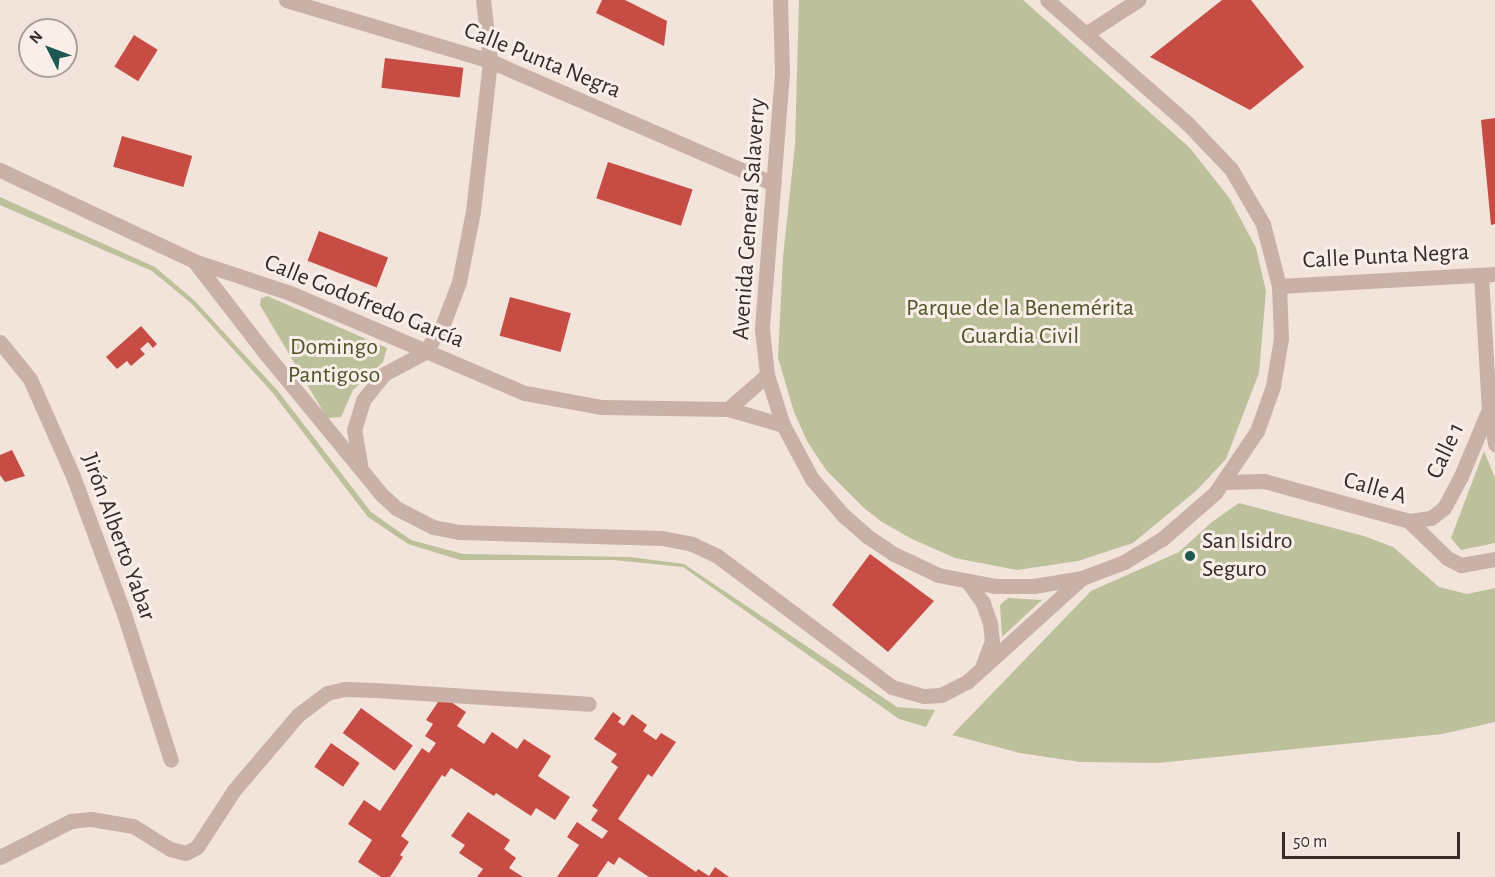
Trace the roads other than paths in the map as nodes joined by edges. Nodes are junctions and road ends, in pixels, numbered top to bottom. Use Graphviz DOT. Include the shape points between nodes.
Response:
graph roads {
  1 [pos="285,0"];
  2 [pos="483,0"];
  3 [pos="780,0"];
  4 [pos="1047,0"];
  5 [pos="1138,0"];
  6 [pos="1087,33"];
  7 [pos="490,61"];
  8 [pos="0,170"];
  9 [pos="774,184"];
  10 [pos="194,261"];
  11 [pos="1488,274"];
  12 [pos="1280,286"];
  13 [pos="0,342"];
  14 [pos="425,352"];
  15 [pos="767,375"];
  16 [pos="728,409"];
  17 [pos="1489,409"];
  18 [pos="783,426"];
  19 [pos="1495,444"];
  20 [pos="1238,461"];
  21 [pos="365,474"];
  22 [pos="1264,481"];
  23 [pos="1223,482"];
  24 [pos="1408,520"];
  25 [pos="1495,559"];
  26 [pos="1082,578"];
  27 [pos="968,582"];
  28 [pos="980,669"];
  29 [pos="590,704"];
  30 [pos="171,760"];
  31 [pos="0,857"];
  1 -- 7 [label="street, Calle Punta Negra"];
  2 -- 7 [label="street"];
  3 -- 9 [label="street, Avenida General Salaverry" via="782,74"];
  4 -- 6 [label="street, Avenida General Salaverry"];
  5 -- 6 [label="street"];
  6 -- 12 [label="street, Avenida General Salaverry" via="1187,123 1231,169 1263,224"];
  7 -- 9 [label="street, Calle Punta Negra"];
  7 -- 14 [label="street" via="465,256 453,303"];
  8 -- 10 [label="street, Calle Godofredo García"];
  9 -- 15 [label="street, Avenida General Salaverry" via="763,308"];
  10 -- 14 [label="street, Calle Godofredo García" via="290,293"];
  10 -- 21 [label="street"];
  11 -- 12 [label="street, Calle Punta Negra"];
  11 -- 17 [label="street, Calle 1"];
  12 -- 20 [label="street, Avenida General Salaverry" via="1281,338 1273,386 1257,431"];
  13 -- 30 [label="street, Jirón Alberto Yabar" via="30,379 65,455 124,614"];
  14 -- 16 [label="street, Calle Godofredo García" via="525,393 601,408"];
  14 -- 21 [label="street" via="384,374 358,408 354,439"];
  15 -- 16 [label="street"];
  15 -- 18 [label="street, Avenida General Salaverry"];
  16 -- 18 [label="street, Calle Godofredo García"];
  17 -- 19 [label="street, Calle 1"];
  17 -- 24 [label="street, Calle 1" via="1444,508 1431,518"];
  18 -- 27 [label="street, Avenida General Salaverry" via="813,478 843,515 867,536 913,565"];
  20 -- 22 [label="street, Calle A"];
  20 -- 23 [label="street, Avenida General Salaverry"];
  21 -- 28 [label="street" via="396,508 433,527 459,532 662,538 692,544 716,555 859,664 904,692 941,695 968,681"];
  22 -- 23 [label="street, Calle A"];
  22 -- 24 [label="street, Calle A"];
  23 -- 26 [label="street, Avenida General Salaverry" via="1162,539 1124,562"];
  24 -- 25 [label="street, Calle A" via="1447,558 1461,564"];
  26 -- 27 [label="street, Avenida General Salaverry" via="1034,586"];
  26 -- 28 [label="street"];
  27 -- 28 [label="street" via="983,603 992,630 990,649"];
  29 -- 31 [label="street" via="375,690 327,693 298,715 241,781 197,847 186,853 170,849 133,826 90,819 71,821"];
}
